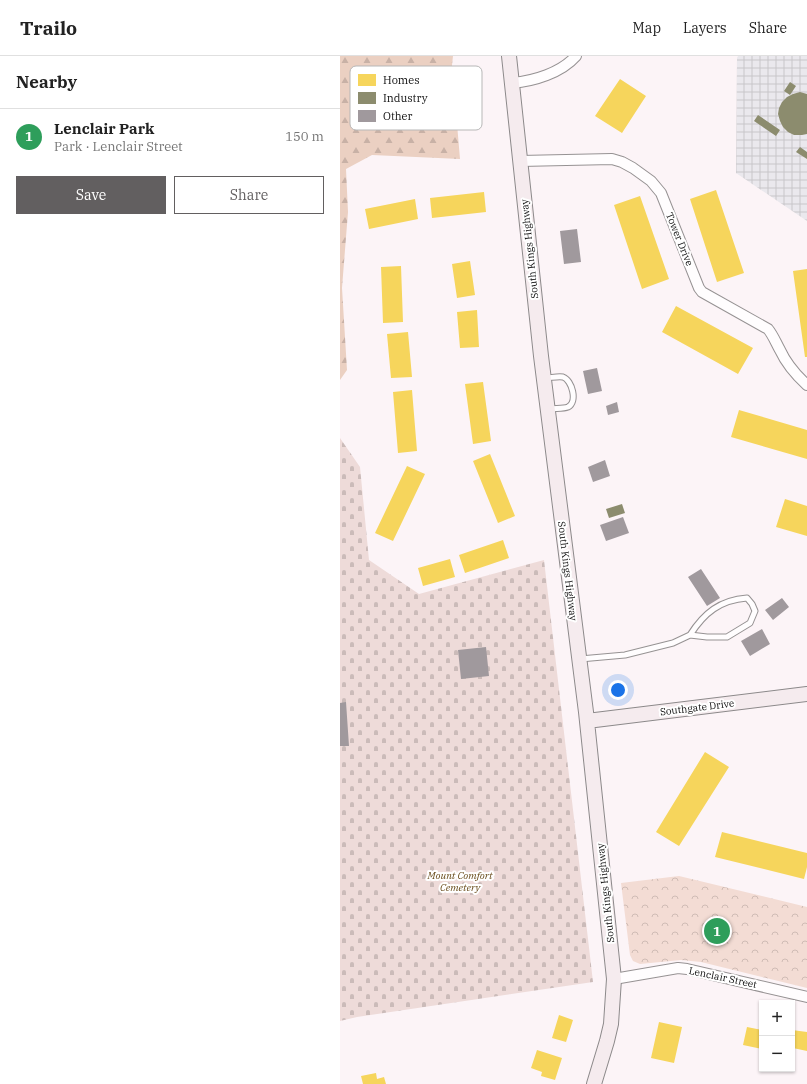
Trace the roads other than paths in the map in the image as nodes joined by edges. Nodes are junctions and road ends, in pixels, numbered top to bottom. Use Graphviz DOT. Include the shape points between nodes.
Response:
graph roads {
  1 [pos="509,56"];
  2 [pos="576,56"];
  3 [pos="512,82"];
  4 [pos="520,161"];
  5 [pos="544,378"];
  6 [pos="807,385"];
  7 [pos="548,409"];
  8 [pos="690,635"];
  9 [pos="579,659"];
  10 [pos="807,694"];
  11 [pos="587,721"];
  12 [pos="614,979"];
  13 [pos="807,997"];
  14 [pos="594,1084"];
  1 -- 3 [label="main road, South Kings Highway"];
  2 -- 3 [label="street" via="552,73 526,82"];
  3 -- 4 [label="main road, South Kings Highway"];
  4 -- 5 [label="main road, South Kings Highway"];
  4 -- 6 [label="street, Tower Drive" via="617,160 651,181 663,198 702,292 768,329 791,368"];
  5 -- 7 [label="main road, South Kings Highway"];
  5 -- 7 [label="lane" via="561,377 568,380 573,400 567,407"];
  7 -- 9 [label="main road, South Kings Highway"];
  8 -- 8 [label="lane" via="727,637 750,623 755,611 752,604 747,598 721,604 709,612"];
  8 -- 9 [label="lane" via="673,643 625,655"];
  9 -- 11 [label="main road, South Kings Highway"];
  10 -- 11 [label="main road, Southgate Drive"];
  11 -- 12 [label="main road, South Kings Highway"];
  12 -- 13 [label="street, Lenclair Street" via="678,968"];
  12 -- 14 [label="main road, South Kings Highway" via="610,1030"];
}
